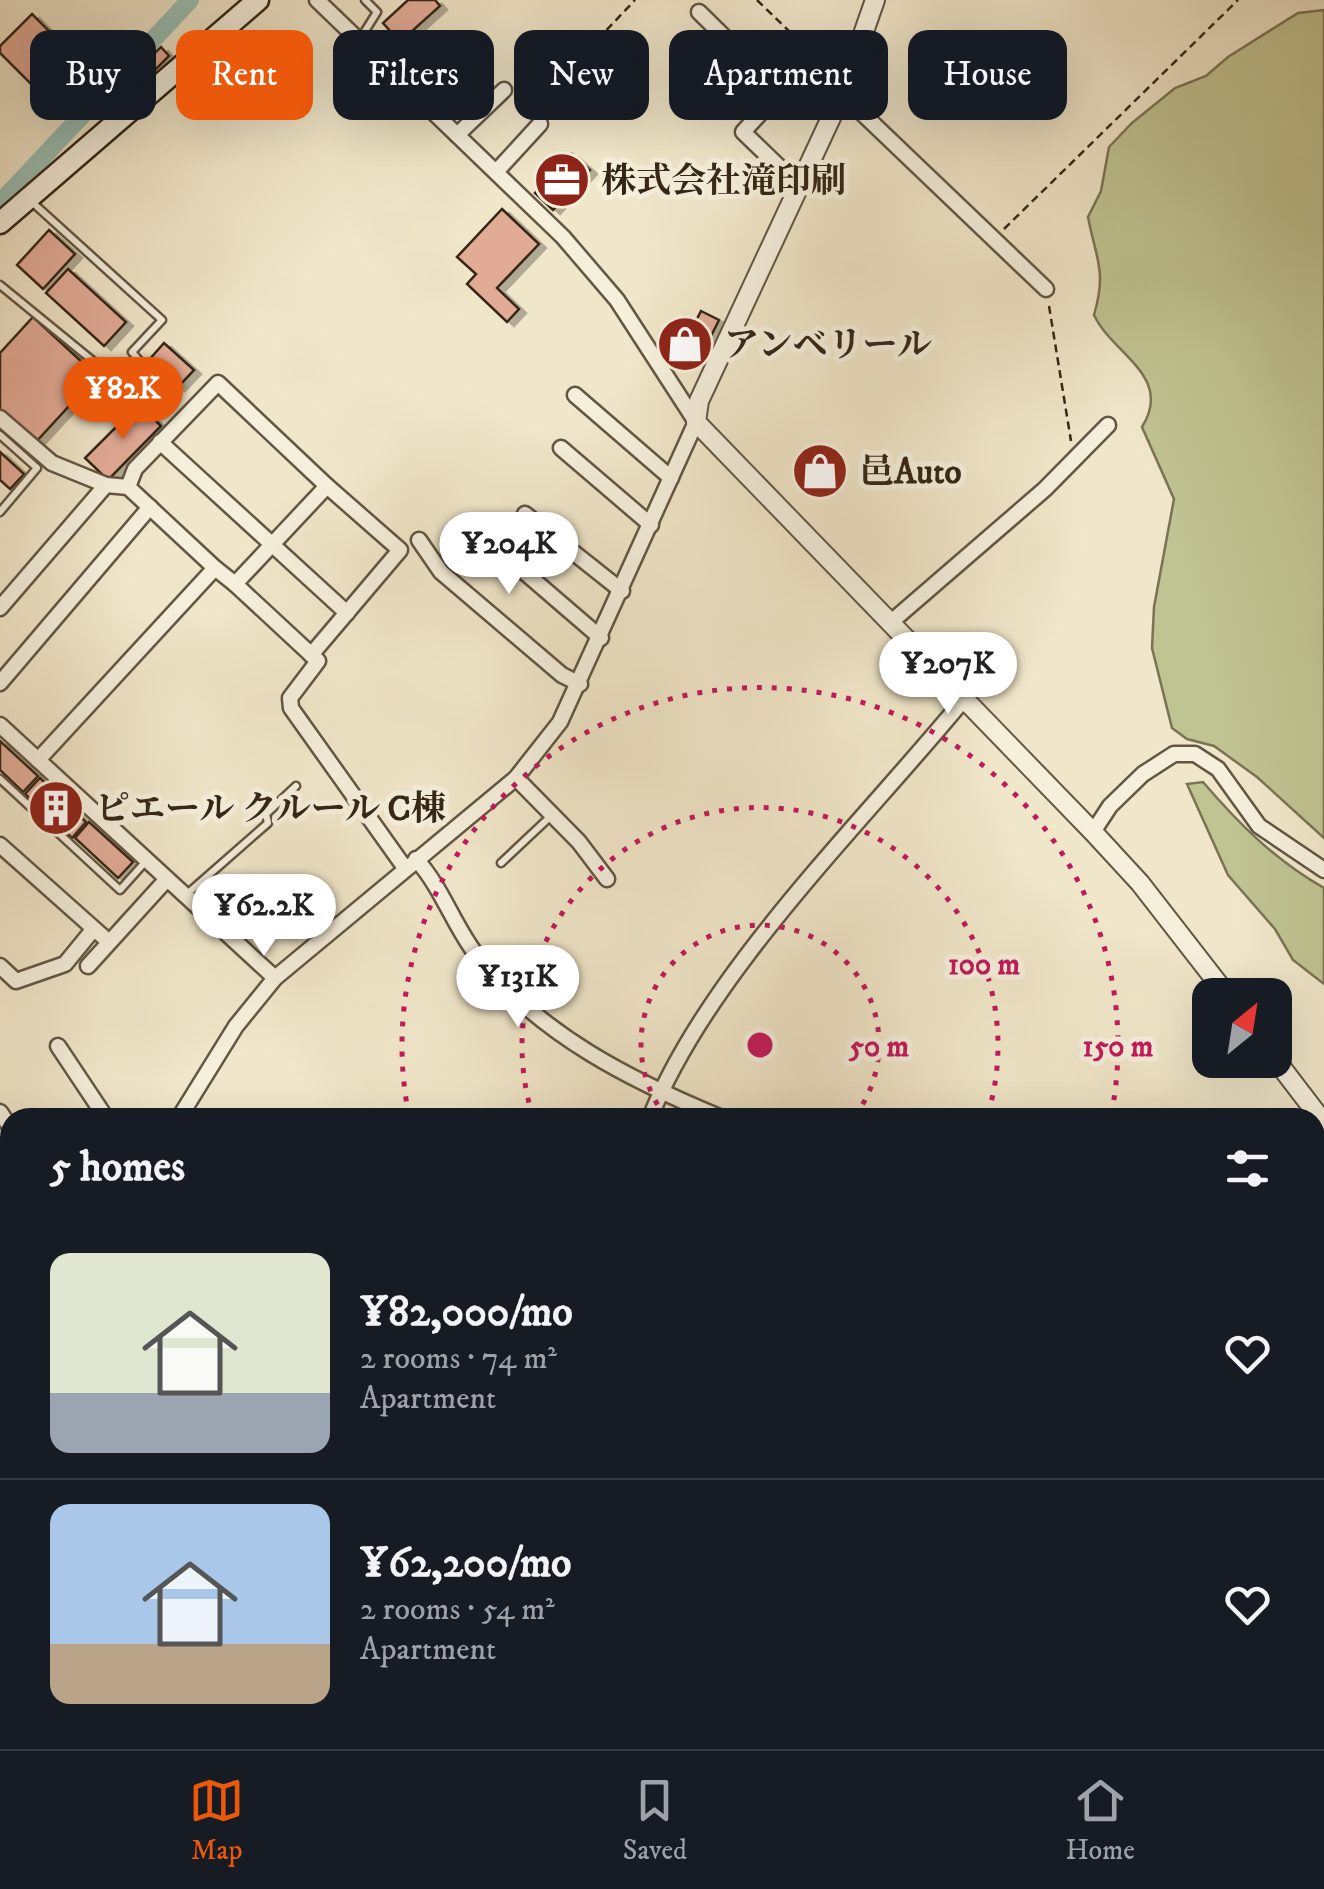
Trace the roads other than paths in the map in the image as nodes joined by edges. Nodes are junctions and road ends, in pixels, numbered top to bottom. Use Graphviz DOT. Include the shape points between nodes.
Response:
graph roads {
  1 [pos="258,0"];
  2 [pos="316,0"];
  3 [pos="875,0"];
  4 [pos="367,1"];
  5 [pos="698,12"];
  6 [pos="347,30"];
  7 [pos="366,30"];
  8 [pos="865,30"];
  9 [pos="504,90"];
  10 [pos="441,120"];
  11 [pos="830,120"];
  12 [pos="875,120"];
  13 [pos="540,124"];
  14 [pos="457,135"];
  15 [pos="496,172"];
  16 [pos="800,187"];
  17 [pos="28,198"];
  18 [pos="0,224"];
  19 [pos="0,285"];
  20 [pos="1046,289"];
  21 [pos="93,361"];
  22 [pos="132,391"];
  23 [pos="575,395"];
  24 [pos="0,418"];
  25 [pos="696,422"];
  26 [pos="1108,425"];
  27 [pos="0,435"];
  28 [pos="160,442"];
  29 [pos="560,448"];
  30 [pos="671,478"];
  31 [pos="106,486"];
  32 [pos="327,486"];
  33 [pos="128,487"];
  34 [pos="150,508"];
  35 [pos="0,512"];
  36 [pos="525,514"];
  37 [pos="650,525"];
  38 [pos="470,526"];
  39 [pos="419,540"];
  40 [pos="272,544"];
  41 [pos="215,568"];
  42 [pos="234,584"];
  43 [pos="622,591"];
  44 [pos="0,608"];
  45 [pos="347,613"];
  46 [pos="890,624"];
  47 [pos="600,638"];
  48 [pos="311,655"];
  49 [pos="0,683"];
  50 [pos="580,684"];
  51 [pos="964,699"];
  52 [pos="0,725"];
  53 [pos="38,760"];
  54 [pos="516,778"];
  55 [pos="0,779"];
  56 [pos="296,786"];
  57 [pos="553,814"];
  58 [pos="1093,832"];
  59 [pos="0,844"];
  60 [pos="147,860"];
  61 [pos="502,863"];
  62 [pos="411,864"];
  63 [pos="1324,870"];
  64 [pos="167,879"];
  65 [pos="607,879"];
  66 [pos="185,896"];
  67 [pos="92,931"];
  68 [pos="109,942"];
  69 [pos="0,966"];
  70 [pos="88,966"];
  71 [pos="275,978"];
  72 [pos="1214,978"];
  73 [pos="58,1046"];
  74 [pos="1290,1078"];
  75 [pos="660,1093"];
  76 [pos="99,1108"];
  77 [pos="185,1108"];
  78 [pos="654,1108"];
  79 [pos="697,1108"];
  80 [pos="1313,1108"];
  1 -- 17 [label="main road"];
  2 -- 6 [label="street"];
  3 -- 8 [label="street"];
  4 -- 7 [label="lane" via="377,12"];
  5 -- 16 [label="street" via="780,92 743,132"];
  9 -- 14 [label="street"];
  10 -- 14 [label="street"];
  11 -- 16 [label="street"];
  12 -- 20 [label="street"];
  13 -- 15 [label="street"];
  14 -- 15 [label="street"];
  15 -- 25 [label="street" via="564,236 618,300"];
  16 -- 25 [label="street" via="699,402"];
  17 -- 18 [label="main road"];
  17 -- 22 [label="lane" via="162,320 132,352 148,371"];
  19 -- 21 [label="lane"];
  23 -- 30 [label="street"];
  24 -- 31 [label="street" via="52,463"];
  25 -- 30 [label="street"];
  25 -- 46 [label="street"];
  26 -- 46 [label="street"];
  27 -- 35 [label="lane" via="37,468"];
  28 -- 32 [label="street" via="218,383"];
  28 -- 33 [label="street"];
  28 -- 40 [label="street"];
  29 -- 37 [label="street"];
  30 -- 37 [label="street"];
  31 -- 33 [label="street"];
  31 -- 44 [label="street"];
  32 -- 40 [label="street"];
  32 -- 45 [label="street" via="400,550"];
  33 -- 34 [label="street"];
  34 -- 41 [label="street"];
  34 -- 49 [label="street"];
  36 -- 43 [label="street"];
  37 -- 43 [label="street"];
  38 -- 47 [label="street"];
  39 -- 50 [label="street" via="441,572"];
  40 -- 42 [label="street"];
  40 -- 45 [label="street"];
  41 -- 42 [label="street"];
  41 -- 53 [label="street"];
  42 -- 48 [label="street"];
  43 -- 47 [label="street"];
  45 -- 48 [label="street"];
  46 -- 51 [label="street"];
  47 -- 50 [label="street"];
  48 -- 62 [label="street" via="318,662 290,698 291,708"];
  50 -- 54 [label="street"];
  51 -- 58 [label="street"];
  51 -- 75 [label="street" via="745,961"];
  52 -- 53 [label="street"];
  53 -- 60 [label="street"];
  54 -- 57 [label="street"];
  54 -- 62 [label="street"];
  55 -- 60 [label="lane" via="120,890"];
  56 -- 66 [label="lane" via="266,814 268,822"];
  57 -- 61 [label="lane"];
  57 -- 65 [label="street"];
  58 -- 63 [label="street" via="1144,774 1174,754 1195,754 1218,769 1260,826"];
  58 -- 72 [label="street"];
  59 -- 67 [label="street"];
  60 -- 64 [label="street"];
  62 -- 71 [label="street"];
  62 -- 75 [label="street" via="516,999 549,1028"];
  64 -- 66 [label="street"];
  64 -- 68 [label="street"];
  66 -- 71 [label="street"];
  67 -- 68 [label="street"];
  67 -- 69 [label="street" via="65,964 16,981"];
  68 -- 70 [label="street"];
  71 -- 77 [label="street"];
  73 -- 76 [label="street"];
  74 -- 80 [label="street"];
  75 -- 78 [label="street"];
  75 -- 79 [label="street"];
}
